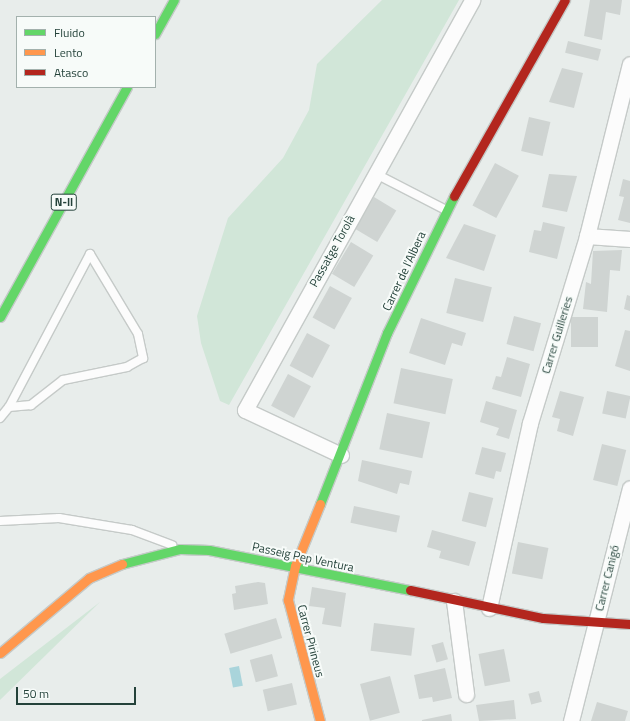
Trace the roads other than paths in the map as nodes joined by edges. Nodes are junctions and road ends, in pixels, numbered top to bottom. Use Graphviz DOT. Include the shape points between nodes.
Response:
graph roads {
  1 [pos="174,0"];
  2 [pos="472,0"];
  3 [pos="565,0"];
  4 [pos="156,32"];
  5 [pos="630,64"];
  6 [pos="126,88"];
  7 [pos="374,173"];
  8 [pos="446,210"];
  9 [pos="588,236"];
  10 [pos="630,239"];
  11 [pos="0,317"];
  12 [pos="9,407"];
  13 [pos="0,418"];
  14 [pos="340,455"];
  15 [pos="630,488"];
  16 [pos="0,521"];
  17 [pos="180,548"];
  18 [pos="295,566"];
  19 [pos="454,601"];
  20 [pos="489,608"];
  21 [pos="597,621"];
  22 [pos="630,624"];
  23 [pos="0,653"];
  24 [pos="466,694"];
  25 [pos="320,721"];
  26 [pos="571,721"];
  1 -- 4 [label="main road"];
  2 -- 7 [label="street, Passatge Torolà"];
  3 -- 8 [label="main road, Carrer de l'Albera"];
  5 -- 9 [label="street, Carrer Guilleries"];
  6 -- 11 [label="main road, N-II"];
  7 -- 8 [label="lane"];
  7 -- 14 [label="street, Passatge Torolà" via="245,410"];
  8 -- 14 [label="main road, Carrer de l'Albera" via="388,334"];
  9 -- 10 [label="street"];
  9 -- 20 [label="street, Carrer Guilleries" via="530,423"];
  12 -- 12 [label="lane" via="46,338 90,254 138,334 143,358 127,367 63,380 31,405"];
  12 -- 13 [label="lane"];
  14 -- 18 [label="main road, Carrer de l'Albera"];
  15 -- 21 [label="street, Carrer Canigó"];
  16 -- 17 [label="lane" via="59,518 132,530"];
  17 -- 18 [label="main road, Passeig Pep Ventura" via="209,550"];
  17 -- 23 [label="main road, Passeig Pep Ventura" via="114,566 89,578"];
  18 -- 19 [label="main road, Passeig Pep Ventura"];
  18 -- 25 [label="main road, Carrer Pirineus" via="288,600"];
  19 -- 20 [label="main road, Passeig Pep Ventura"];
  19 -- 24 [label="street"];
  20 -- 21 [label="main road, Passeig Pep Ventura" via="543,618"];
  21 -- 22 [label="main road, Passeig Pep Ventura"];
  21 -- 26 [label="street, Carrer Canigó"];
}
